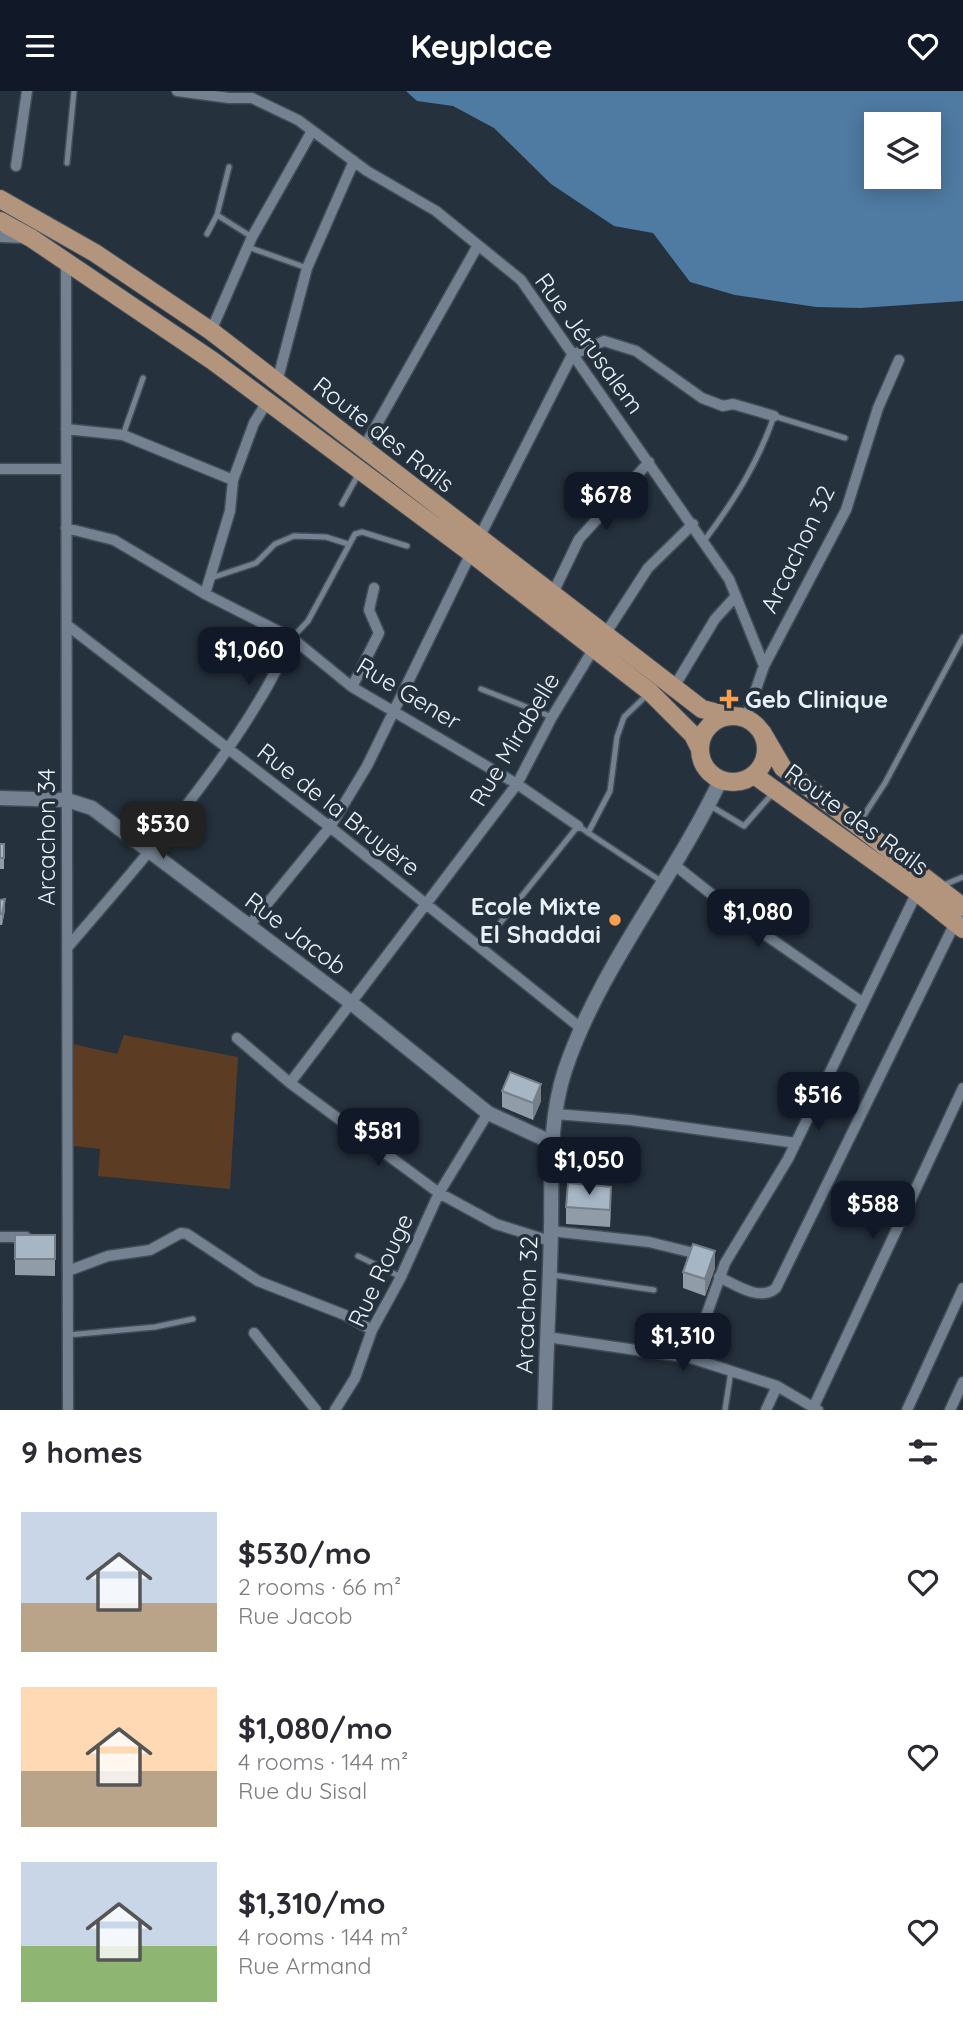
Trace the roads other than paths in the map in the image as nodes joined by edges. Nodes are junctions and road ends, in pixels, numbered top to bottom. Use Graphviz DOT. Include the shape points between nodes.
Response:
graph roads {
  1 [pos="27,91"];
  2 [pos="74,91"];
  3 [pos="177,91"];
  4 [pos="312,131"];
  5 [pos="354,162"];
  6 [pos="67,163"];
  7 [pos="16,166"];
  8 [pos="229,167"];
  9 [pos="0,199"];
  10 [pos="216,215"];
  11 [pos="0,221"];
  12 [pos="206,234"];
  13 [pos="0,237"];
  14 [pos="31,238"];
  15 [pos="250,242"];
  16 [pos="477,247"];
  17 [pos="66,265"];
  18 [pos="307,268"];
  19 [pos="211,331"];
  20 [pos="572,355"];
  21 [pos="899,360"];
  22 [pos="143,378"];
  23 [pos="276,382"];
  24 [pos="267,402"];
  25 [pos="774,416"];
  26 [pos="66,429"];
  27 [pos="123,435"];
  28 [pos="845,438"];
  29 [pos="363,449"];
  30 [pos="649,462"];
  31 [pos="0,469"];
  32 [pos="66,469"];
  33 [pos="360,472"];
  34 [pos="233,480"];
  35 [pos="342,504"];
  36 [pos="693,524"];
  37 [pos="66,528"];
  38 [pos="705,541"];
  39 [pos="348,544"];
  40 [pos="407,545"];
  41 [pos="475,545"];
  42 [pos="211,578"];
  43 [pos="374,588"];
  44 [pos="205,594"];
  45 [pos="552,595"];
  46 [pos="736,596"];
  47 [pos="67,625"];
  48 [pos="963,637"];
  49 [pos="292,638"];
  50 [pos="599,642"];
  51 [pos="764,666"];
  52 [pos="352,687"];
  53 [pos="674,687"];
  54 [pos="481,689"];
  55 [pos="650,692"];
  56 [pos="391,712"];
  57 [pos="552,717"];
  58 [pos="738,717"];
  59 [pos="762,732"];
  60 [pos="226,748"];
  61 [pos="700,750"];
  62 [pos="754,775"];
  63 [pos="721,779"];
  64 [pos="517,784"];
  65 [pos="775,790"];
  66 [pos="0,798"];
  67 [pos="67,800"];
  68 [pos="709,805"];
  69 [pos="578,826"];
  70 [pos="330,827"];
  71 [pos="856,827"];
  72 [pos="588,833"];
  73 [pos="152,849"];
  74 [pos="676,866"];
  75 [pos="963,877"];
  76 [pos="664,883"];
  77 [pos="938,887"];
  78 [pos="917,892"];
  79 [pos="426,905"];
  80 [pos="960,920"];
  81 [pos="249,926"];
  82 [pos="67,948"];
  83 [pos="480,948"];
  84 [pos="350,1002"];
  85 [pos="862,1002"];
  86 [pos="582,1029"];
  87 [pos="237,1038"];
  88 [pos="290,1083"];
  89 [pos="963,1088"];
  90 [pos="488,1113"];
  91 [pos="555,1114"];
  92 [pos="551,1142"];
  93 [pos="796,1143"];
  94 [pos="439,1193"];
  95 [pos="551,1236"];
  96 [pos="0,1237"];
  97 [pos="41,1237"];
  98 [pos="54,1237"];
  99 [pos="68,1237"];
  100 [pos="358,1256"];
  101 [pos="725,1263"];
  102 [pos="68,1271"];
  103 [pos="550,1275"];
  104 [pos="401,1277"];
  105 [pos="719,1277"];
  106 [pos="963,1288"];
  107 [pos="654,1290"];
  108 [pos="193,1319"];
  109 [pos="372,1330"];
  110 [pos="254,1333"];
  111 [pos="68,1335"];
  112 [pos="547,1337"];
  113 [pos="691,1358"];
  114 [pos="731,1371"];
  115 [pos="963,1382"];
  116 [pos="777,1386"];
  117 [pos="815,1409"];
  118 [pos="68,1410"];
  119 [pos="316,1410"];
  120 [pos="335,1410"];
  121 [pos="545,1410"];
  122 [pos="725,1410"];
  123 [pos="766,1410"];
  124 [pos="907,1410"];
  125 [pos="950,1410"];
  1 -- 7 [label="street"];
  2 -- 6 [label="lane"];
  3 -- 4 [label="street, Rue Jérusalem" via="252,98"];
  4 -- 5 [label="street, Rue Jérusalem"];
  4 -- 15 [label="street"];
  5 -- 16 [label="street, Rue Jérusalem" via="436,211"];
  5 -- 18 [label="street"];
  8 -- 10 [label="lane"];
  9 -- 19 [label="main road, Route des Rails" via="95,253"];
  10 -- 12 [label="lane"];
  10 -- 15 [label="lane"];
  11 -- 14 [label="main road, Route des Rails"];
  13 -- 14 [label="street"];
  14 -- 17 [label="main road, Route des Rails"];
  15 -- 18 [label="lane"];
  15 -- 19 [label="street"];
  16 -- 20 [label="street, Rue Jérusalem" via="520,280"];
  16 -- 29 [label="street"];
  17 -- 24 [label="main road, Route des Rails"];
  17 -- 26 [label="street, Arcachon 34"];
  18 -- 23 [label="street"];
  19 -- 23 [label="main road, Route des Rails"];
  20 -- 25 [label="street" via="604,341 636,351 702,398"];
  20 -- 30 [label="street, Rue Jérusalem"];
  20 -- 41 [label="street"];
  21 -- 51 [label="street, Arcachon 32" via="878,408 846,510"];
  22 -- 27 [label="lane"];
  23 -- 29 [label="main road, Route des Rails"];
  24 -- 33 [label="main road, Route des Rails"];
  24 -- 34 [label="street" via="254,422"];
  25 -- 28 [label="lane"];
  25 -- 38 [label="lane" via="761,454"];
  26 -- 27 [label="street"];
  26 -- 32 [label="street, Arcachon 34"];
  27 -- 34 [label="street"];
  29 -- 41 [label="main road, Route des Rails"];
  30 -- 36 [label="street, Rue Jérusalem"];
  30 -- 45 [label="street" via="579,539"];
  31 -- 32 [label="street"];
  32 -- 37 [label="street, Arcachon 34"];
  33 -- 35 [label="lane"];
  33 -- 41 [label="main road, Route des Rails"];
  34 -- 42 [label="street" via="230,512"];
  36 -- 38 [label="street, Rue Jérusalem"];
  36 -- 50 [label="street, Rue Mirabelle" via="648,568"];
  37 -- 44 [label="street, Rue Gener" via="114,541"];
  37 -- 47 [label="street, Arcachon 34"];
  38 -- 46 [label="street, Rue Jérusalem"];
  39 -- 40 [label="lane" via="355,534 362,533"];
  39 -- 42 [label="lane" via="326,537 294,536 275,544 256,563"];
  39 -- 49 [label="lane" via="308,621"];
  41 -- 45 [label="main road, Route des Rails"];
  41 -- 50 [label="main road, Route des Rails"];
  41 -- 56 [label="street"];
  42 -- 44 [label="street"];
  43 -- 52 [label="street" via="369,610 379,633"];
  44 -- 49 [label="street, Rue Gener"];
  45 -- 50 [label="main road, Route des Rails"];
  46 -- 51 [label="street, Rue Jérusalem"];
  46 -- 53 [label="street" via="715,619"];
  47 -- 60 [label="street, Rue de la Bruyère"];
  47 -- 67 [label="street, Arcachon 34"];
  48 -- 71 [label="lane" via="885,783"];
  49 -- 52 [label="street, Rue Gener"];
  49 -- 60 [label="street" via="260,699"];
  50 -- 53 [label="main road, Route des Rails"];
  50 -- 55 [label="main road, Route des Rails"];
  50 -- 57 [label="street, Rue Mirabelle"];
  51 -- 58 [label="street, Arcachon 32"];
  52 -- 56 [label="street, Rue Gener"];
  53 -- 58 [label="main road, Route des Rails" via="702,709"];
  54 -- 57 [label="lane"];
  55 -- 61 [label="main road, Route des Rails" via="693,735"];
  55 -- 72 [label="lane" via="624,717 610,791"];
  56 -- 64 [label="street, Rue Gener"];
  56 -- 70 [label="street" via="367,766"];
  57 -- 64 [label="street, Rue Mirabelle"];
  58 -- 59 [label="main road"];
  58 -- 61 [label="main road" via="721,718 706,731"];
  59 -- 62 [label="main road" via="765,760"];
  59 -- 71 [label="main road, Route des Rails" via="783,768"];
  60 -- 70 [label="street, Rue de la Bruyère"];
  60 -- 73 [label="street"];
  61 -- 63 [label="main road" via="706,767"];
  62 -- 63 [label="main road" via="738,782"];
  62 -- 65 [label="main road, Route des Rails"];
  63 -- 68 [label="street, Arcachon 32"];
  64 -- 69 [label="street, Rue Gener"];
  64 -- 79 [label="street, Rue Mirabelle"];
  65 -- 68 [label="lane" via="744,826"];
  65 -- 78 [label="main road, Route des Rails"];
  66 -- 67 [label="street, Rue Jacob"];
  67 -- 73 [label="street, Rue Jacob" via="92,807"];
  67 -- 82 [label="street, Arcachon 34"];
  68 -- 74 [label="street, Arcachon 32"];
  69 -- 72 [label="lane, Rue Gener"];
  69 -- 83 [label="lane"];
  70 -- 79 [label="street, Rue de la Bruyère"];
  70 -- 81 [label="street"];
  71 -- 77 [label="main road, Route des Rails"];
  72 -- 76 [label="lane, Rue Gener"];
  73 -- 81 [label="street, Rue Jacob"];
  73 -- 82 [label="street"];
  74 -- 76 [label="street, Arcachon 32"];
  74 -- 85 [label="street" via="744,921"];
  75 -- 77 [label="lane"];
  76 -- 86 [label="street, Arcachon 32"];
  77 -- 80 [label="main road, Route des Rails"];
  78 -- 80 [label="main road, Route des Rails"];
  78 -- 85 [label="street"];
  79 -- 83 [label="street, Rue de la Bruyère"];
  79 -- 84 [label="street, Rue Mirabelle"];
  80 -- 105 [label="street" via="776,1288 760,1294"];
  81 -- 84 [label="street, Rue Jacob"];
  82 -- 99 [label="street, Arcachon 34"];
  83 -- 86 [label="street, Rue de la Bruyère"];
  84 -- 88 [label="street, Rue Mirabelle"];
  84 -- 90 [label="street, Rue Jacob"];
  85 -- 93 [label="street"];
  86 -- 91 [label="street, Arcachon 32"];
  87 -- 88 [label="street"];
  88 -- 94 [label="street"];
  89 -- 117 [label="street"];
  90 -- 92 [label="street, Rue Jacob"];
  90 -- 94 [label="street, Rue Rouge"];
  91 -- 92 [label="street, Arcachon 32"];
  91 -- 93 [label="street"];
  92 -- 95 [label="street, Arcachon 32"];
  93 -- 101 [label="street"];
  94 -- 95 [label="street" via="496,1224"];
  94 -- 104 [label="street, Rue Rouge"];
  95 -- 101 [label="street" via="649,1242"];
  95 -- 103 [label="street, Arcachon 32"];
  96 -- 97 [label="street"];
  98 -- 99 [label="street"];
  99 -- 102 [label="street, Arcachon 34"];
  100 -- 104 [label="lane"];
  101 -- 105 [label="street"];
  102 -- 109 [label="street" via="108,1256 150,1250 187,1234 258,1281"];
  102 -- 111 [label="street, Arcachon 34"];
  103 -- 107 [label="lane"];
  103 -- 112 [label="street, Arcachon 32"];
  104 -- 109 [label="street, Rue Rouge"];
  105 -- 113 [label="street"];
  106 -- 124 [label="street"];
  108 -- 111 [label="lane"];
  109 -- 120 [label="street, Rue Rouge" via="355,1378"];
  110 -- 119 [label="street"];
  111 -- 118 [label="street, Arcachon 34"];
  112 -- 113 [label="street"];
  112 -- 121 [label="street, Arcachon 32"];
  113 -- 114 [label="street"];
  114 -- 116 [label="street"];
  114 -- 122 [label="lane"];
  115 -- 125 [label="street"];
  116 -- 117 [label="street"];
  116 -- 123 [label="street"];
}
